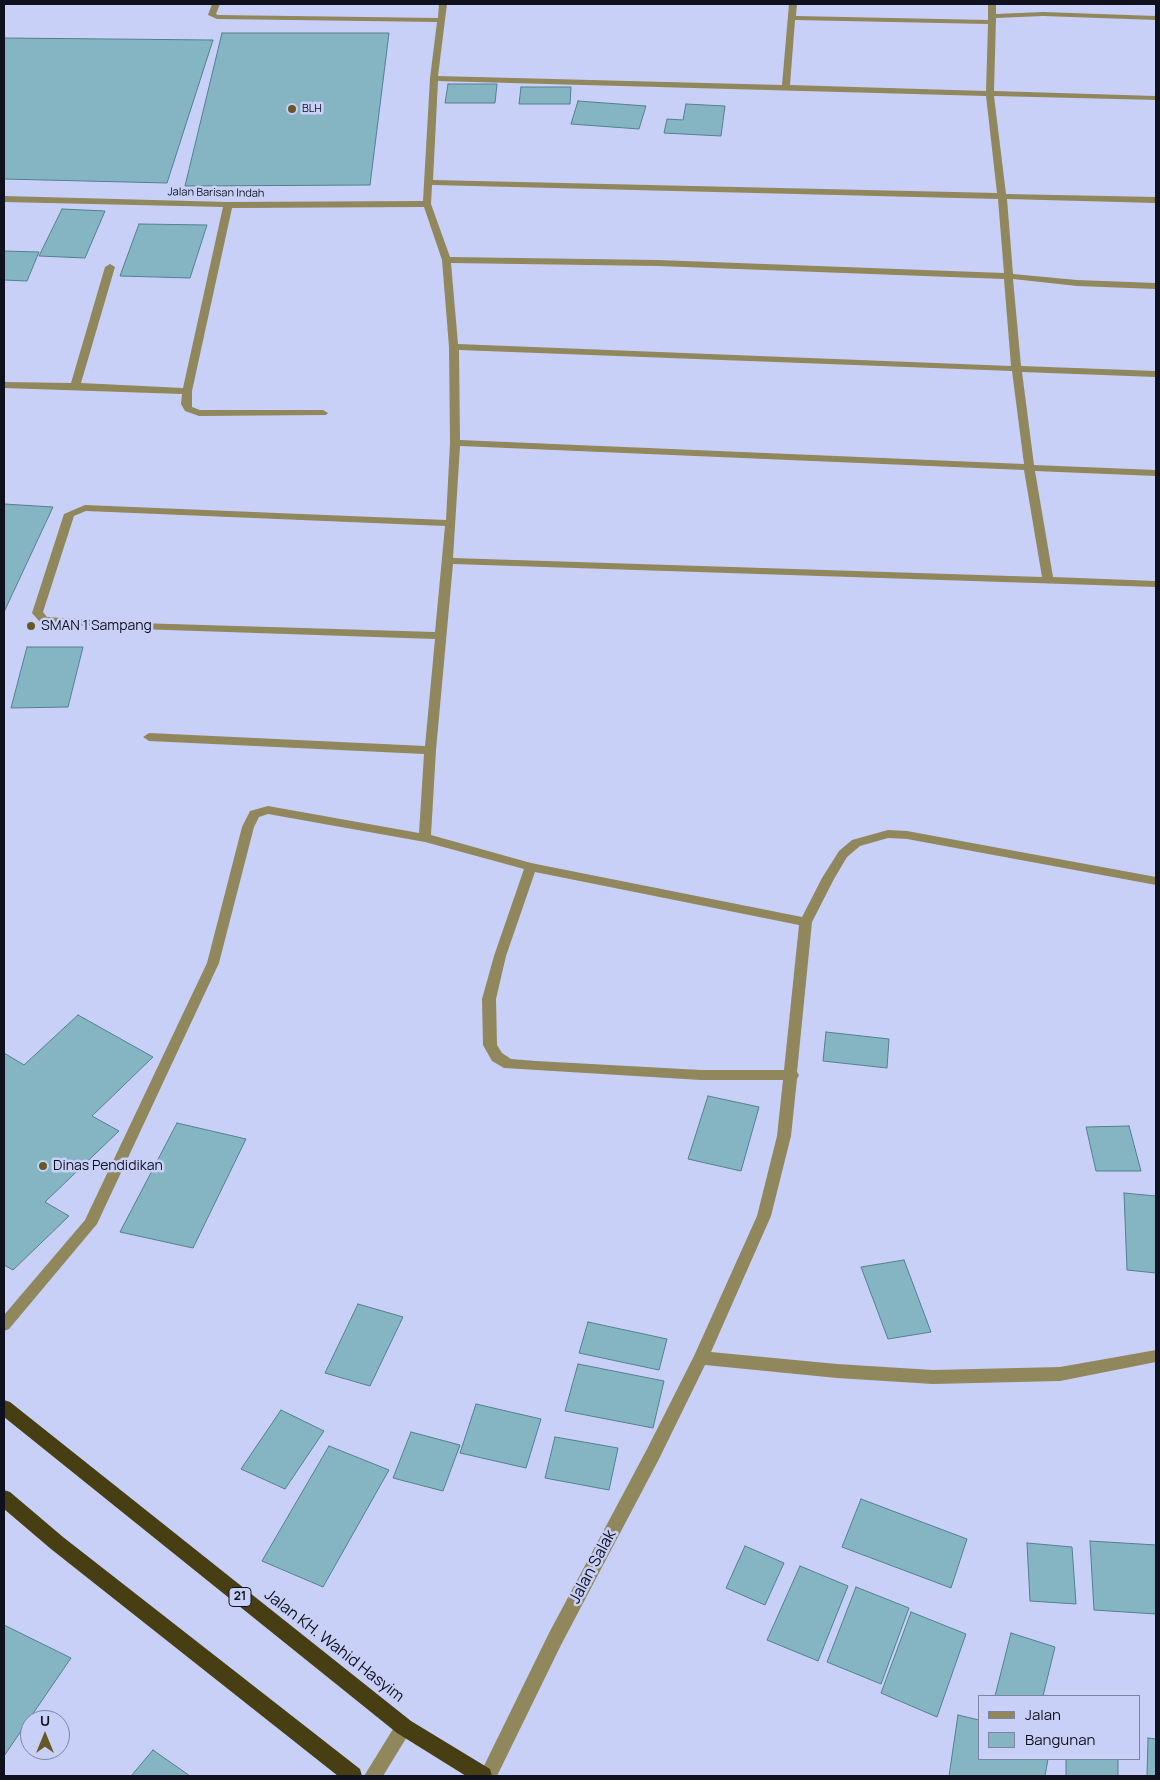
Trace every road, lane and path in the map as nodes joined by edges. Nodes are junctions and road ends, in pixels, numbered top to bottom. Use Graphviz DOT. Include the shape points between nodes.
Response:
graph roads {
  1 [pos="216,4"];
  2 [pos="443,4"];
  3 [pos="793,4"];
  4 [pos="992,4"];
  5 [pos="793,18"];
  6 [pos="1156,18"];
  7 [pos="993,19"];
  8 [pos="441,20"];
  9 [pos="434,78"];
  10 [pos="786,87"];
  11 [pos="990,93"];
  12 [pos="1156,98"];
  13 [pos="427,182"];
  14 [pos="1002,196"];
  15 [pos="4,199"];
  16 [pos="1156,200"];
  17 [pos="427,204"];
  18 [pos="228,205"];
  19 [pos="446,260"];
  20 [pos="110,267"];
  21 [pos="1007,276"];
  22 [pos="1156,286"];
  23 [pos="454,347"];
  24 [pos="1017,370"];
  25 [pos="1156,374"];
  26 [pos="4,385"];
  27 [pos="76,386"];
  28 [pos="187,390"];
  29 [pos="324,413"];
  30 [pos="455,442"];
  31 [pos="1029,467"];
  32 [pos="1156,473"];
  33 [pos="451,523"];
  34 [pos="446,561"];
  35 [pos="1048,580"];
  36 [pos="1156,584"];
  37 [pos="440,636"];
  38 [pos="150,737"];
  39 [pos="430,750"];
  40 [pos="425,838"];
  41 [pos="531,867"];
  42 [pos="1156,882"];
  43 [pos="806,922"];
  44 [pos="792,1075"];
  45 [pos="4,1326"];
  46 [pos="1156,1356"];
  47 [pos="701,1358"];
  48 [pos="4,1407"];
  49 [pos="4,1498"];
  50 [pos="404,1727"];
  51 [pos="353,1776"];
  52 [pos="373,1776"];
  53 [pos="483,1776"];
  54 [pos="488,1776"];
  1 -- 8 [label="street" via="212,15 217,17"];
  2 -- 8 [label="street"];
  3 -- 5 [label="street"];
  4 -- 7 [label="street"];
  5 -- 7 [label="street"];
  5 -- 10 [label="street"];
  6 -- 7 [label="street" via="1043,14"];
  7 -- 11 [label="street"];
  8 -- 9 [label="street"];
  9 -- 10 [label="street"];
  9 -- 13 [label="street"];
  10 -- 11 [label="street"];
  11 -- 12 [label="street"];
  11 -- 14 [label="street"];
  13 -- 14 [label="street"];
  13 -- 17 [label="street"];
  14 -- 16 [label="street"];
  14 -- 21 [label="street"];
  15 -- 18 [label="street, Jalan Barisan Indah"];
  17 -- 18 [label="street, Jalan Barisan Indah"];
  17 -- 19 [label="street"];
  18 -- 28 [label="street"];
  19 -- 21 [label="street" via="658,263"];
  19 -- 23 [label="street"];
  20 -- 27 [label="street"];
  21 -- 22 [label="street"];
  21 -- 24 [label="street"];
  23 -- 24 [label="street"];
  23 -- 30 [label="street"];
  24 -- 25 [label="street"];
  24 -- 31 [label="street"];
  26 -- 27 [label="street"];
  27 -- 28 [label="street"];
  28 -- 29 [label="street" via="188,409 199,413"];
  30 -- 31 [label="street"];
  30 -- 33 [label="street"];
  31 -- 32 [label="street"];
  31 -- 35 [label="street"];
  33 -- 34 [label="street"];
  33 -- 37 [label="street" via="85,508 69,514 37,614 44,620 138,626"];
  34 -- 35 [label="street"];
  34 -- 37 [label="street"];
  35 -- 36 [label="street"];
  37 -- 39 [label="street"];
  38 -- 39 [label="street"];
  39 -- 40 [label="street"];
  40 -- 41 [label="street"];
  40 -- 45 [label="street" via="268,810 254,814 213,963 90,1224"];
  41 -- 43 [label="street"];
  41 -- 44 [label="street" via="500,956 489,999 490,1045 496,1057 509,1064 536,1066 701,1075"];
  42 -- 43 [label="street" via="917,836 888,834 856,843 843,854"];
  43 -- 44 [label="street, Jalan Salak"];
  44 -- 47 [label="street, Jalan Salak" via="784,1136 764,1216"];
  46 -- 47 [label="street" via="1060,1374 942,1377"];
  47 -- 54 [label="street, Jalan Salak" via="555,1638"];
  48 -- 50 [label="highway, Jalan KH. Wahid Hasyim / 21"];
  49 -- 51 [label="highway" via="57,1544"];
  50 -- 52 [label="street"];
  50 -- 53 [label="highway, Jalan KH. Wahid Hasyim / 21"];
}
